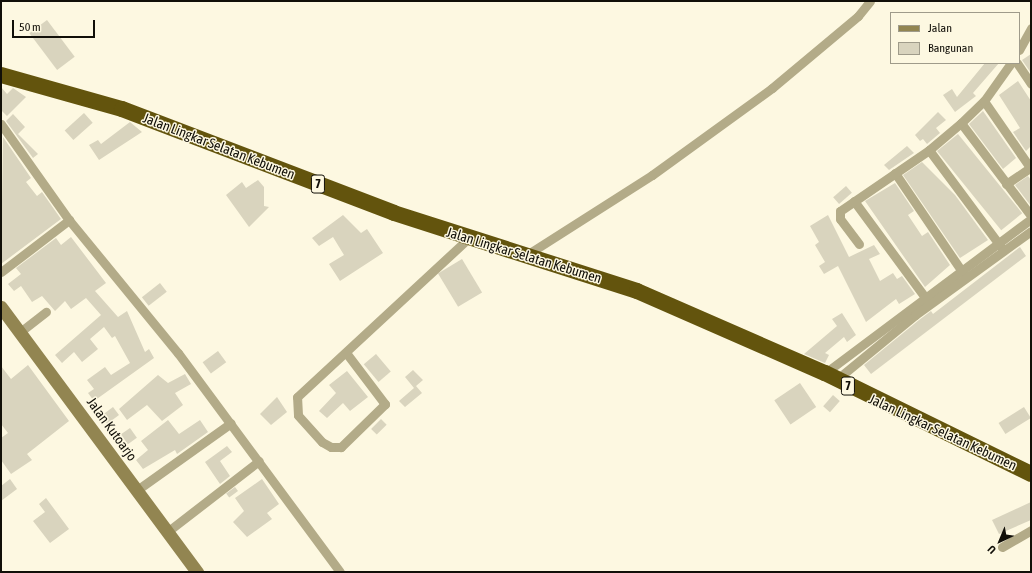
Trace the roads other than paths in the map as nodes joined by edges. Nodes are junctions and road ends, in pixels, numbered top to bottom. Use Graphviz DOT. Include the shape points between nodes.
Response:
graph roads {
  1 [pos="870,1"];
  2 [pos="1031,28"];
  3 [pos="1020,48"];
  4 [pos="1010,64"];
  5 [pos="1018,64"];
  6 [pos="3,78"];
  7 [pos="1031,84"];
  8 [pos="984,101"];
  9 [pos="961,122"];
  10 [pos="1,124"];
  11 [pos="929,150"];
  12 [pos="1031,168"];
  13 [pos="895,173"];
  14 [pos="1006,184"];
  15 [pos="854,201"];
  16 [pos="1031,218"];
  17 [pos="69,220"];
  18 [pos="1031,231"];
  19 [pos="469,238"];
  20 [pos="998,242"];
  21 [pos="859,244"];
  22 [pos="1003,250"];
  23 [pos="528,254"];
  24 [pos="1,272"];
  25 [pos="963,273"];
  26 [pos="924,296"];
  27 [pos="930,304"];
  28 [pos="1,307"];
  29 [pos="46,312"];
  30 [pos="889,323"];
  31 [pos="895,330"];
  32 [pos="20,332"];
  33 [pos="347,354"];
  34 [pos="830,376"];
  35 [pos="231,423"];
  36 [pos="259,461"];
  37 [pos="1031,474"];
  38 [pos="137,490"];
  39 [pos="1031,530"];
  40 [pos="167,532"];
  41 [pos="1002,547"];
  42 [pos="197,572"];
  43 [pos="340,572"];
  1 -- 23 [label="street" via="858,16 772,88 652,175"];
  2 -- 3 [label="street"];
  4 -- 8 [label="street"];
  5 -- 7 [label="street"];
  6 -- 19 [label="highway, Jalan Lingkar Selatan Kebumen / 7" via="122,109"];
  8 -- 9 [label="street"];
  8 -- 12 [label="street"];
  9 -- 11 [label="street"];
  9 -- 14 [label="street"];
  10 -- 17 [label="street"];
  11 -- 13 [label="street"];
  11 -- 20 [label="street"];
  12 -- 14 [label="street"];
  13 -- 15 [label="street"];
  13 -- 25 [label="street"];
  14 -- 16 [label="street"];
  15 -- 21 [label="street" via="839,214"];
  15 -- 26 [label="street"];
  16 -- 20 [label="street"];
  17 -- 24 [label="street"];
  17 -- 35 [label="street" via="101,254"];
  18 -- 22 [label="street"];
  19 -- 23 [label="highway, Jalan Lingkar Selatan Kebumen / 7"];
  19 -- 33 [label="street"];
  20 -- 22 [label="street"];
  20 -- 25 [label="street"];
  22 -- 25 [label="street"];
  23 -- 34 [label="highway, Jalan Lingkar Selatan Kebumen / 7" via="637,291"];
  25 -- 26 [label="street"];
  25 -- 27 [label="street"];
  26 -- 27 [label="street"];
  26 -- 30 [label="street"];
  27 -- 31 [label="street"];
  28 -- 32 [label="main road, Jalan Kutoarjo"];
  29 -- 32 [label="street"];
  30 -- 31 [label="street"];
  30 -- 34 [label="street"];
  31 -- 34 [label="street"];
  32 -- 38 [label="main road, Jalan Kutoarjo"];
  33 -- 33 [label="street" via="298,397 298,415 322,442 331,448 341,447 385,404"];
  34 -- 37 [label="highway, Jalan Lingkar Selatan Kebumen / 7"];
  35 -- 36 [label="street"];
  35 -- 38 [label="street"];
  36 -- 40 [label="street"];
  36 -- 43 [label="street"];
  38 -- 40 [label="main road, Jalan Kutoarjo"];
  39 -- 41 [label="street"];
  40 -- 42 [label="main road, Jalan Kutoarjo"];
}
